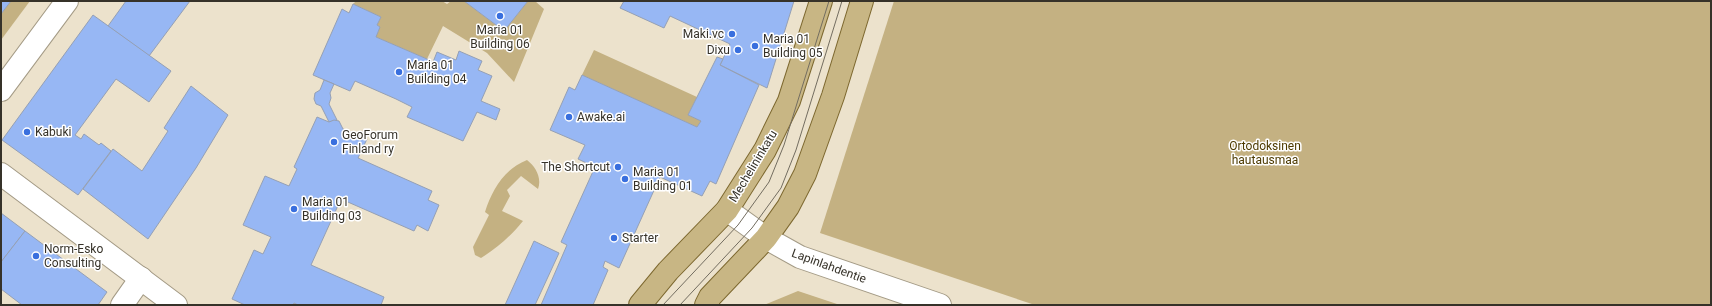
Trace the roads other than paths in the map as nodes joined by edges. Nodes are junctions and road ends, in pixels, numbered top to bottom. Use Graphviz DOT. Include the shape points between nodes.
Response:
graph roads {
  1 [pos="67,1"];
  2 [pos="821,1"];
  3 [pos="862,1"];
  4 [pos="1,90"];
  5 [pos="1,174"];
  6 [pos="727,210"];
  7 [pos="766,238"];
  8 [pos="145,281"];
  9 [pos="122,305"];
  10 [pos="176,305"];
  11 [pos="640,305"];
  12 [pos="706,305"];
  13 [pos="940,305"];
  1 -- 4 [label="street"];
  2 -- 6 [label="main road, Mechelininkatu" via="789,101 765,150"];
  3 -- 7 [label="main road" via="805,174 788,207"];
  5 -- 8 [label="street"];
  6 -- 7 [label="street, Lapinlahdentie"];
  6 -- 11 [label="main road, Mechelininkatu" via="668,271"];
  7 -- 12 [label="main road" via="710,297"];
  7 -- 13 [label="street, Lapinlahdentie" via="814,263"];
  8 -- 9 [label="street"];
  8 -- 10 [label="street"];
}
